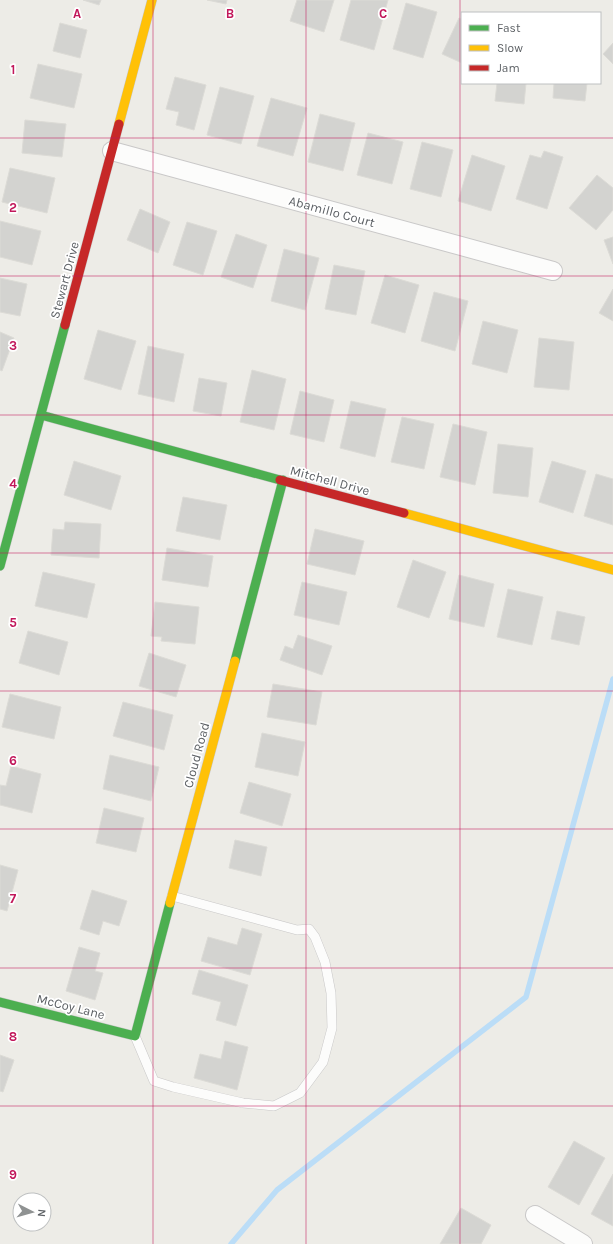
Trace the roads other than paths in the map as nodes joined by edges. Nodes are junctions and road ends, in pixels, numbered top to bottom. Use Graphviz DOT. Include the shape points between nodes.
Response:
graph roads {
  1 [pos="152,0"];
  2 [pos="112,151"];
  3 [pos="553,271"];
  4 [pos="41,415"];
  5 [pos="283,480"];
  6 [pos="0,566"];
  7 [pos="613,570"];
  8 [pos="172,896"];
  9 [pos="0,1002"];
  10 [pos="135,1036"];
  11 [pos="535,1215"];
  12 [pos="583,1244"];
  1 -- 2 [label="street, Stewart Drive"];
  2 -- 3 [label="street, Abamillo Court"];
  2 -- 4 [label="street, Stewart Drive"];
  4 -- 5 [label="street, Mitchell Drive"];
  4 -- 6 [label="street, Stewart Drive"];
  5 -- 7 [label="street, Mitchell Drive"];
  5 -- 8 [label="street, Cloud Road"];
  8 -- 10 [label="street, Cloud Road"];
  8 -- 10 [label="lane" via="297,930 309,929 325,962 331,993 332,1028 323,1062 300,1093 274,1106 243,1103 154,1081"];
  9 -- 10 [label="street, McCoy Lane"];
  11 -- 12 [label="street"];
}
